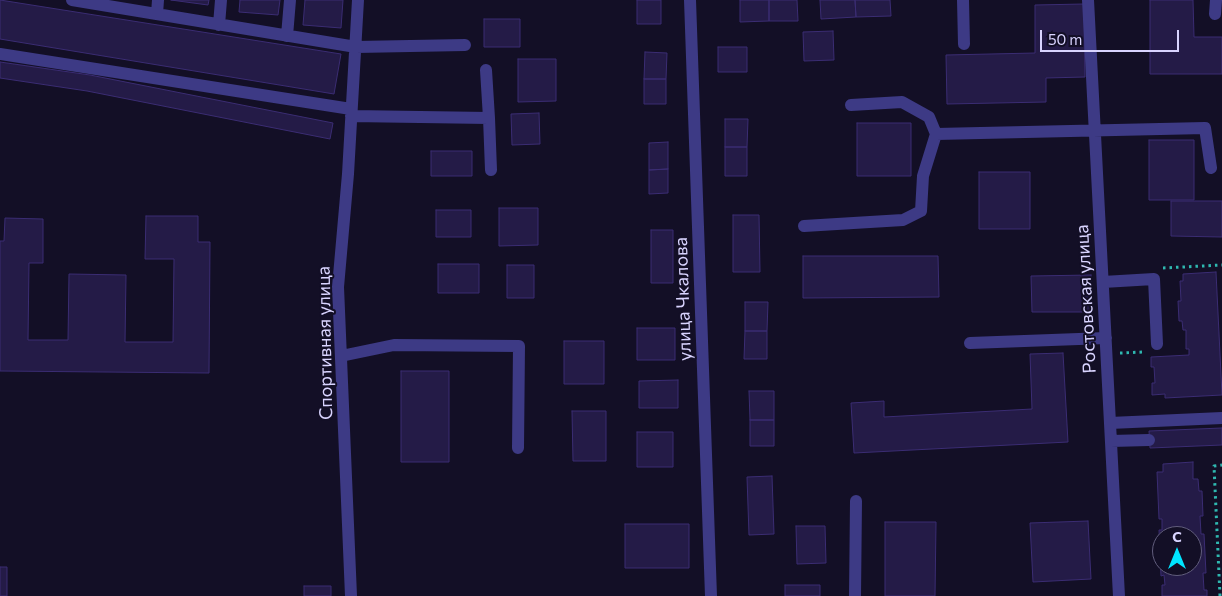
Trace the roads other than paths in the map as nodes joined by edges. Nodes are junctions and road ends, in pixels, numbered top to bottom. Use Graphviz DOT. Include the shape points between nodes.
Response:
graph roads {
  1 [pos="72,0"];
  2 [pos="158,0"];
  3 [pos="221,0"];
  4 [pos="290,0"];
  5 [pos="358,0"];
  6 [pos="690,0"];
  7 [pos="963,0"];
  8 [pos="1088,0"];
  9 [pos="1216,0"];
  10 [pos="89,1"];
  11 [pos="157,14"];
  12 [pos="1215,14"];
  13 [pos="219,24"];
  14 [pos="287,36"];
  15 [pos="964,44"];
  16 [pos="465,45"];
  17 [pos="356,47"];
  18 [pos="0,54"];
  19 [pos="486,70"];
  20 [pos="850,105"];
  21 [pos="351,112"];
  22 [pos="489,118"];
  23 [pos="1095,129"];
  24 [pos="936,134"];
  25 [pos="1211,168"];
  26 [pos="490,170"];
  27 [pos="804,226"];
  28 [pos="1103,282"];
  29 [pos="1106,338"];
  30 [pos="970,343"];
  31 [pos="1157,344"];
  32 [pos="341,356"];
  33 [pos="1222,418"];
  34 [pos="1110,423"];
  35 [pos="1149,440"];
  36 [pos="1111,442"];
  37 [pos="518,448"];
  38 [pos="856,501"];
  39 [pos="351,596"];
  40 [pos="711,596"];
  41 [pos="855,596"];
  42 [pos="1119,596"];
  1 -- 10 [label="street"];
  2 -- 11 [label="street"];
  3 -- 13 [label="street"];
  4 -- 14 [label="street"];
  5 -- 17 [label="street, Спортивная улица"];
  6 -- 40 [label="street, улица Чкалова"];
  7 -- 15 [label="street"];
  8 -- 23 [label="street, Ростовская улица"];
  9 -- 12 [label="street"];
  10 -- 11 [label="street"];
  11 -- 13 [label="street"];
  13 -- 14 [label="street"];
  14 -- 17 [label="street"];
  16 -- 17 [label="street"];
  17 -- 21 [label="street, Спортивная улица"];
  18 -- 21 [label="street"];
  19 -- 22 [label="street"];
  20 -- 24 [label="street" via="902,102 929,117"];
  21 -- 22 [label="street"];
  21 -- 32 [label="street, Спортивная улица" via="338,287"];
  22 -- 26 [label="street"];
  23 -- 24 [label="street"];
  23 -- 25 [label="street" via="1205,128"];
  23 -- 28 [label="street, Ростовская улица"];
  24 -- 27 [label="street" via="923,176 921,211 903,220"];
  28 -- 29 [label="street, Ростовская улица"];
  28 -- 31 [label="street" via="1154,279"];
  29 -- 30 [label="street"];
  29 -- 34 [label="street, Ростовская улица"];
  32 -- 37 [label="street" via="394,345 519,346"];
  32 -- 39 [label="street, Спортивная улица"];
  33 -- 34 [label="street"];
  34 -- 36 [label="street, Ростовская улица"];
  35 -- 36 [label="street"];
  36 -- 42 [label="street, Ростовская улица"];
  38 -- 41 [label="street"];
}
